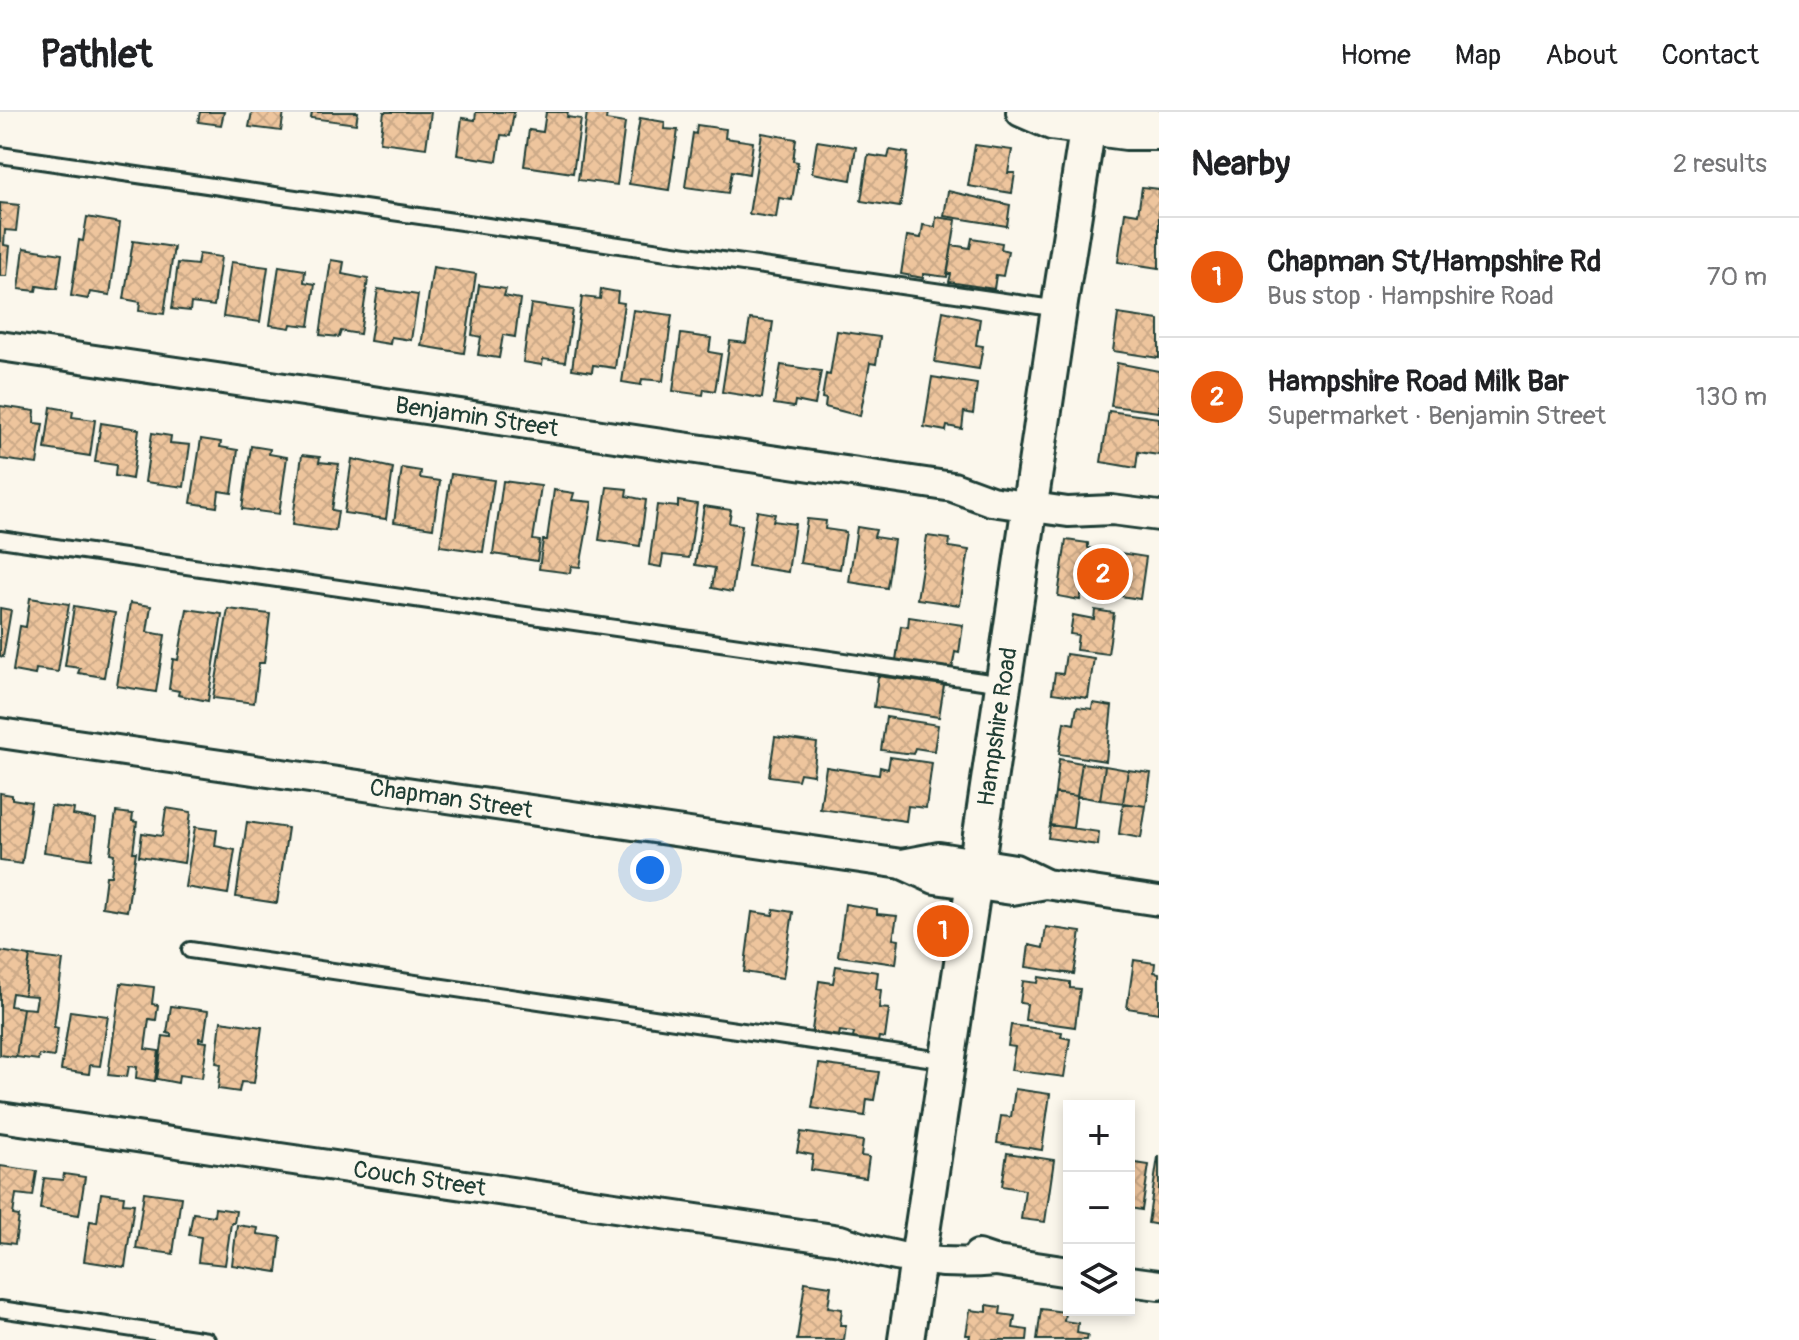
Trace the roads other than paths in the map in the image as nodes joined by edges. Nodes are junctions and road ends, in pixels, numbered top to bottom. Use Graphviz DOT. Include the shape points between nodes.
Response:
graph roads {
  1 [pos="1021,112"];
  2 [pos="1097,118"];
  3 [pos="1159,125"];
  4 [pos="1159,135"];
  5 [pos="0,155"];
  6 [pos="1059,309"];
  7 [pos="0,346"];
  8 [pos="1031,497"];
  9 [pos="1159,516"];
  10 [pos="0,539"];
  11 [pos="1003,684"];
  12 [pos="0,733"];
  13 [pos="976,874"];
  14 [pos="1159,901"];
  15 [pos="190,950"];
  16 [pos="948,1061"];
  17 [pos="0,1117"];
  18 [pos="919,1250"];
  19 [pos="1063,1271"];
  20 [pos="1135,1282"];
  21 [pos="1159,1285"];
  22 [pos="0,1309"];
  23 [pos="207,1340"];
  24 [pos="906,1340"];
  1 -- 2 [label="street" via="1051,125"];
  2 -- 3 [label="street"];
  2 -- 4 [label="street"];
  2 -- 6 [label="street, Hampshire Road"];
  5 -- 6 [label="lane"];
  6 -- 8 [label="street, Hampshire Road"];
  7 -- 8 [label="street, Benjamin Street" via="953,487 993,482"];
  8 -- 9 [label="street, Benjamin Street" via="1071,493 1112,510"];
  8 -- 11 [label="street, Hampshire Road"];
  10 -- 11 [label="lane"];
  11 -- 13 [label="street, Hampshire Road"];
  12 -- 13 [label="street, Chapman Street" via="902,864 939,857"];
  13 -- 14 [label="street, Chapman Street" via="1015,869 1046,884"];
  13 -- 16 [label="street, Hampshire Road"];
  15 -- 16 [label="lane"];
  16 -- 18 [label="street, Hampshire Road"];
  17 -- 18 [label="street, Couch Street" via="840,1240 880,1236"];
  18 -- 19 [label="street, Couch Street" via="958,1247 996,1261"];
  18 -- 24 [label="street, Hampshire Road"];
  20 -- 21 [label="street"];
  22 -- 23 [label="lane"];
}
